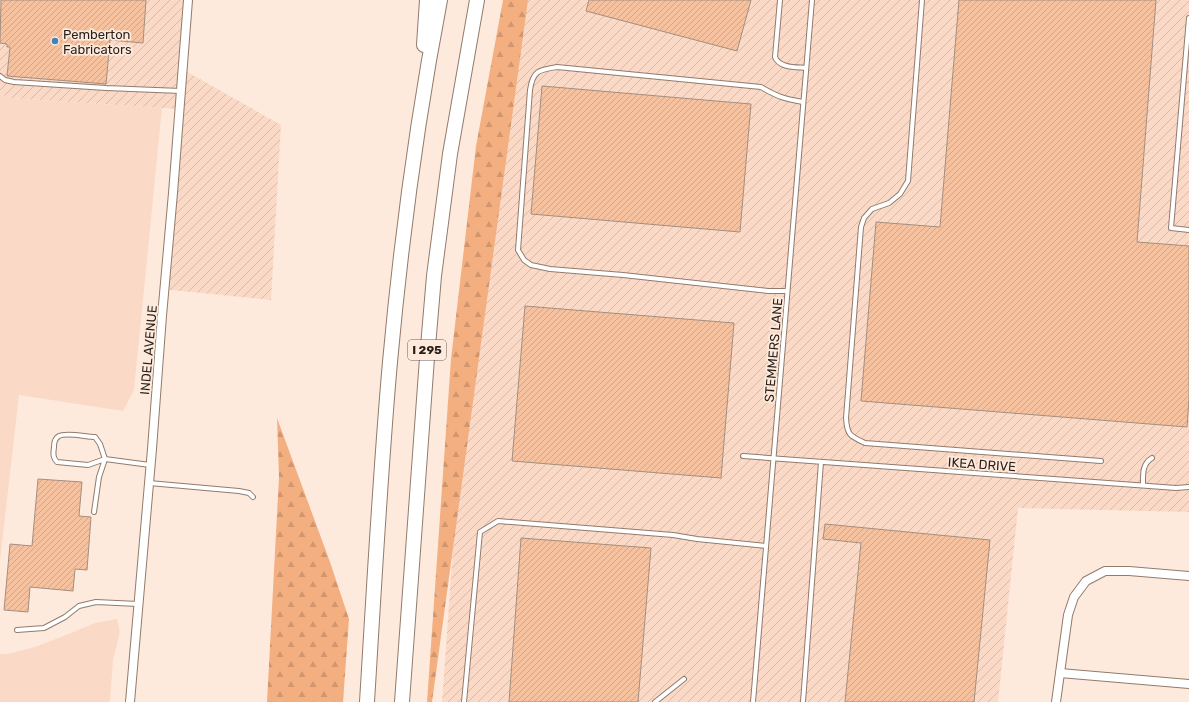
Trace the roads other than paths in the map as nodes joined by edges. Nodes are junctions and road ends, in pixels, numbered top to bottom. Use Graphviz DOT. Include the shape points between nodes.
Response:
graph roads {
  1 [pos="188,0"];
  2 [pos="427,0"];
  3 [pos="440,0"];
  4 [pos="477,0"];
  5 [pos="780,0"];
  6 [pos="812,0"];
  7 [pos="922,0"];
  8 [pos="1189,18"];
  9 [pos="806,68"];
  10 [pos="0,76"];
  11 [pos="181,91"];
  12 [pos="804,102"];
  13 [pos="418,126"];
  14 [pos="1189,230"];
  15 [pos="788,291"];
  16 [pos="743,456"];
  17 [pos="1152,458"];
  18 [pos="105,459"];
  19 [pos="774,459"];
  20 [pos="1101,461"];
  21 [pos="820,462"];
  22 [pos="150,465"];
  23 [pos="149,483"];
  24 [pos="1143,485"];
  25 [pos="1189,487"];
  26 [pos="253,497"];
  27 [pos="94,512"];
  28 [pos="766,546"];
  29 [pos="1189,576"];
  30 [pos="138,604"];
  31 [pos="17,630"];
  32 [pos="1060,673"];
  33 [pos="684,679"];
  34 [pos="1189,684"];
  35 [pos="130,702"];
  36 [pos="367,702"];
  37 [pos="402,702"];
  38 [pos="464,702"];
  39 [pos="655,702"];
  40 [pos="753,702"];
  41 [pos="803,702"];
  42 [pos="1056,702"];
  1 -- 11 [label="street, INDEL AVENUE"];
  2 -- 13 [label="highway"];
  3 -- 13 [label="highway, I 295"];
  4 -- 37 [label="highway, I 295" via="450,154 434,276"];
  5 -- 9 [label="lane" via="776,60 783,65"];
  6 -- 9 [label="lane, STEMMERS LANE"];
  7 -- 20 [label="lane" via="908,181 900,194 889,203 872,209 864,218 861,227 847,430 853,438 865,443"];
  8 -- 14 [label="lane" via="1171,228"];
  9 -- 12 [label="lane, STEMMERS LANE"];
  10 -- 11 [label="lane" via="14,82"];
  11 -- 22 [label="street, INDEL AVENUE"];
  12 -- 15 [label="lane, STEMMERS LANE"];
  12 -- 15 [label="lane" via="782,98 761,87 557,67 541,69 534,74 530,90 518,250 524,260 531,265 550,269"];
  13 -- 36 [label="highway, I 295" via="390,362"];
  15 -- 19 [label="lane, STEMMERS LANE"];
  16 -- 19 [label="lane, IKEA DRIVE"];
  17 -- 24 [label="lane" via="1143,469"];
  18 -- 18 [label="lane" via="88,465 57,462 54,459 55,441 58,436 64,434 95,437"];
  18 -- 22 [label="lane"];
  18 -- 27 [label="lane" via="99,477"];
  19 -- 21 [label="lane, IKEA DRIVE"];
  19 -- 28 [label="lane, STEMMERS LANE"];
  21 -- 24 [label="lane, IKEA DRIVE"];
  21 -- 41 [label="lane"];
  22 -- 23 [label="street, INDEL AVENUE"];
  23 -- 26 [label="lane" via="239,491 249,493"];
  23 -- 30 [label="street, INDEL AVENUE"];
  24 -- 25 [label="lane, IKEA DRIVE"];
  28 -- 38 [label="lane" via="673,535 498,521 480,532"];
  28 -- 40 [label="lane, STEMMERS LANE"];
  29 -- 32 [label="street" via="1105,571 1086,581 1074,597 1068,615"];
  30 -- 31 [label="lane" via="96,602 79,606 44,628"];
  30 -- 35 [label="street, INDEL AVENUE"];
  32 -- 34 [label="street"];
  32 -- 42 [label="street"];
  33 -- 39 [label="lane"];
}
